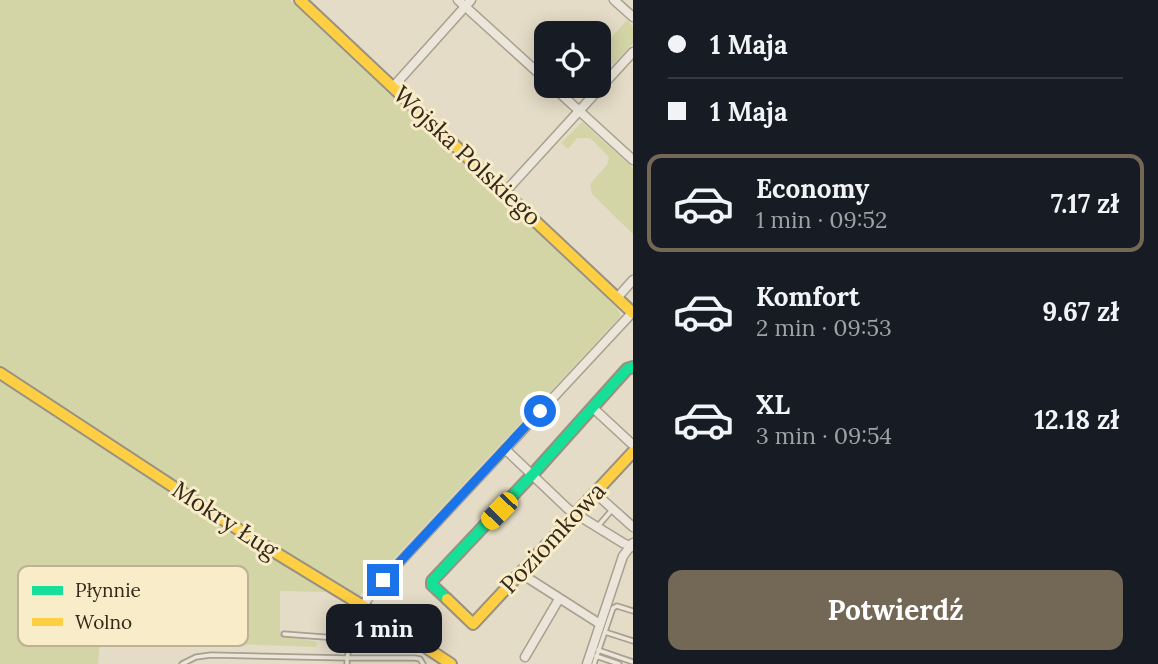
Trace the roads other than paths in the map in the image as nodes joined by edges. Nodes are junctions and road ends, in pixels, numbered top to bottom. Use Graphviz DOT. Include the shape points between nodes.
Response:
graph roads {
  1 [pos="300,0"];
  2 [pos="458,0"];
  3 [pos="614,0"];
  4 [pos="468,3"];
  5 [pos="633,17"];
  6 [pos="633,52"];
  7 [pos="534,68"];
  8 [pos="393,88"];
  9 [pos="566,98"];
  10 [pos="579,110"];
  11 [pos="633,160"];
  12 [pos="505,192"];
  13 [pos="633,279"];
  14 [pos="617,298"];
  15 [pos="633,313"];
  16 [pos="633,367"];
  17 [pos="0,373"];
  18 [pos="592,407"];
  19 [pos="633,445"];
  20 [pos="505,449"];
  21 [pos="633,452"];
  22 [pos="532,475"];
  23 [pos="595,493"];
  24 [pos="610,507"];
  25 [pos="576,513"];
  26 [pos="598,526"];
  27 [pos="633,527"];
  28 [pos="632,545"];
  29 [pos="520,573"];
  30 [pos="559,599"];
  31 [pos="363,606"];
  32 [pos="633,611"];
  33 [pos="602,628"];
  34 [pos="284,634"];
  35 [pos="351,639"];
  36 [pos="633,642"];
  37 [pos="598,650"];
  38 [pos="596,656"];
  39 [pos="525,657"];
  40 [pos="360,658"];
  41 [pos="347,661"];
  42 [pos="633,662"];
  43 [pos="182,664"];
  44 [pos="363,664"];
  45 [pos="423,664"];
  46 [pos="451,664"];
  47 [pos="587,664"];
  48 [pos="594,664"];
  49 [pos="619,664"];
  1 -- 8 [label="street, Wojska Polskiego"];
  2 -- 4 [label="street"];
  3 -- 5 [label="street"];
  4 -- 7 [label="street"];
  4 -- 8 [label="street"];
  6 -- 10 [label="street"];
  8 -- 12 [label="street, Wojska Polskiego"];
  9 -- 10 [label="street"];
  10 -- 11 [label="street"];
  10 -- 12 [label="street"];
  12 -- 14 [label="street, Wojska Polskiego"];
  13 -- 14 [label="street"];
  14 -- 15 [label="street, Wojska Polskiego"];
  15 -- 20 [label="street"];
  16 -- 18 [label="street"];
  17 -- 31 [label="street, Mokry Ług"];
  18 -- 19 [label="street"];
  18 -- 22 [label="street"];
  20 -- 22 [label="street"];
  20 -- 31 [label="street"];
  21 -- 23 [label="street, Poziomkowa"];
  22 -- 25 [label="street"];
  22 -- 29 [label="street, Poziomkowa" via="432,581 473,624"];
  23 -- 24 [label="street"];
  23 -- 25 [label="street, Poziomkowa"];
  24 -- 26 [label="lane"];
  24 -- 27 [label="street"];
  25 -- 26 [label="street"];
  25 -- 29 [label="street, Poziomkowa"];
  26 -- 28 [label="street"];
  28 -- 33 [label="street" via="624,556"];
  29 -- 30 [label="street"];
  30 -- 33 [label="street"];
  30 -- 39 [label="street"];
  31 -- 35 [label="lane"];
  31 -- 46 [label="street, Mokry Ług"];
  32 -- 33 [label="lane" via="614,607"];
  33 -- 36 [label="lane"];
  33 -- 37 [label="lane"];
  33 -- 47 [label="street"];
  34 -- 35 [label="lane"];
  35 -- 41 [label="lane"];
  37 -- 38 [label="lane"];
  37 -- 42 [label="lane"];
  38 -- 48 [label="lane"];
  38 -- 49 [label="lane"];
  40 -- 41 [label="lane"];
  40 -- 44 [label="lane"];
  40 -- 45 [label="lane" via="415,658"];
  41 -- 43 [label="lane" via="211,654"];
}
